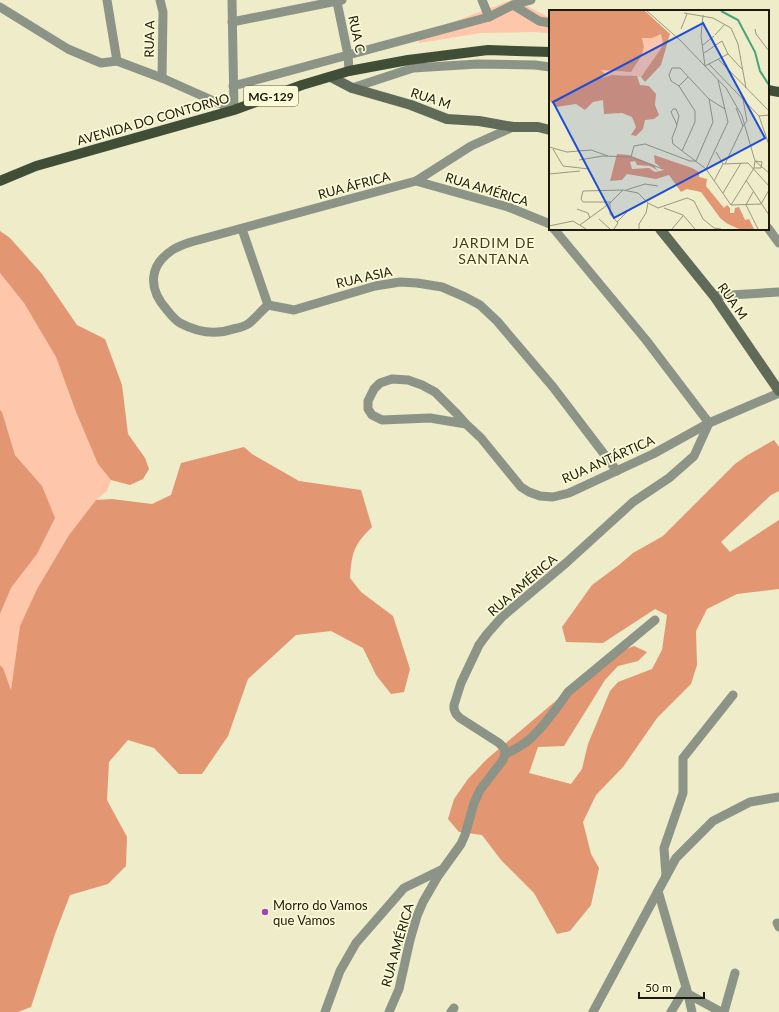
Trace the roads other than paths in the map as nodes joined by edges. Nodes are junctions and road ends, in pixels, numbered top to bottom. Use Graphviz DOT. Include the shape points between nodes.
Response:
graph roads {
  1 [pos="106,0"];
  2 [pos="160,0"];
  3 [pos="232,0"];
  4 [pos="482,0"];
  5 [pos="531,0"];
  6 [pos="339,1"];
  7 [pos="513,4"];
  8 [pos="0,7"];
  9 [pos="489,17"];
  10 [pos="232,22"];
  11 [pos="549,23"];
  12 [pos="549,52"];
  13 [pos="348,55"];
  14 [pos="117,61"];
  15 [pos="549,67"];
  16 [pos="349,71"];
  17 [pos="331,77"];
  18 [pos="162,78"];
  19 [pos="233,86"];
  20 [pos="352,88"];
  21 [pos="769,90"];
  22 [pos="779,92"];
  23 [pos="234,110"];
  24 [pos="513,127"];
  25 [pos="549,130"];
  26 [pos="0,181"];
  27 [pos="416,181"];
  28 [pos="549,224"];
  29 [pos="242,229"];
  30 [pos="769,229"];
  31 [pos="555,230"];
  32 [pos="661,230"];
  33 [pos="779,242"];
  34 [pos="779,292"];
  35 [pos="714,296"];
  36 [pos="268,305"];
  37 [pos="779,392"];
  38 [pos="709,423"];
  39 [pos="466,424"];
  40 [pos="617,471"];
  41 [pos="654,620"];
  42 [pos="733,695"];
  43 [pos="505,754"];
  44 [pos="779,797"];
  45 [pos="443,869"];
  46 [pos="666,876"];
  47 [pos="658,892"];
  48 [pos="735,973"];
  49 [pos="687,991"];
  50 [pos="325,1012"];
  51 [pos="388,1012"];
  52 [pos="592,1012"];
  53 [pos="671,1012"];
  54 [pos="692,1012"];
  55 [pos="721,1012"];
  56 [pos="724,1012"];
  1 -- 14 [label="street"];
  2 -- 18 [label="street, RUA A" via="163,12"];
  3 -- 10 [label="street"];
  4 -- 9 [label="street"];
  5 -- 7 [label="street"];
  6 -- 10 [label="street"];
  6 -- 13 [label="street, RUA C"];
  7 -- 9 [label="street"];
  7 -- 11 [label="street" via="540,21"];
  8 -- 14 [label="street" via="68,49 101,63"];
  9 -- 13 [label="street"];
  10 -- 19 [label="street"];
  12 -- 16 [label="main road, AVENIDA DO CONTORNO / MG-129" via="488,50 408,60"];
  13 -- 16 [label="street, RUA C"];
  13 -- 19 [label="street"];
  14 -- 18 [label="street"];
  15 -- 20 [label="street" via="478,64 413,68"];
  16 -- 17 [label="main road, AVENIDA DO CONTORNO / MG-129"];
  17 -- 20 [label="street, RUA M"];
  17 -- 23 [label="main road, AVENIDA DO CONTORNO / MG-129" via="302,84"];
  18 -- 23 [label="street"];
  19 -- 23 [label="street"];
  20 -- 24 [label="street, RUA M" via="411,105 447,119"];
  21 -- 22 [label="main road"];
  23 -- 26 [label="main road, AVENIDA DO CONTORNO / MG-129" via="36,166"];
  24 -- 25 [label="street, RUA M"];
  24 -- 27 [label="street, RUA ÁFRICA" via="471,146"];
  27 -- 28 [label="street, RUA AMÉRICA" via="508,206"];
  27 -- 29 [label="street, RUA ÁFRICA"];
  29 -- 36 [label="street"];
  29 -- 36 [label="street, RUA ÁFRICA" via="191,242 174,248 167,254 154,270 152,279 160,303 179,322 201,331 215,332 229,331 247,325"];
  30 -- 33 [label="street"];
  31 -- 38 [label="street" via="646,340"];
  32 -- 35 [label="street, RUA M"];
  34 -- 35 [label="street"];
  35 -- 37 [label="street, RUA M"];
  36 -- 40 [label="street, RUA ASIA" via="294,310 375,286 400,282 442,287 480,305 497,321 553,387"];
  37 -- 38 [label="street, RUA ANTÁRTICA"];
  38 -- 40 [label="street, RUA ANTÁRTICA"];
  38 -- 43 [label="street, RUA AMÉRICA" via="694,456 669,478 633,502 502,617 479,645 461,682 454,709 460,718 499,743"];
  39 -- 39 [label="street, RUA ANTÁRTICA" via="435,392 422,384 408,380 380,383 374,388 368,401 368,409 372,415 382,420 430,418"];
  39 -- 40 [label="street, RUA ANTÁRTICA" via="494,453 521,487 540,496 553,497 569,493"];
  41 -- 43 [label="street" via="568,692 530,739"];
  42 -- 46 [label="street" via="683,758 682,793 664,848"];
  43 -- 45 [label="street, RUA AMÉRICA" via="499,767 480,790 465,835"];
  44 -- 46 [label="street" via="750,802 713,821 676,858"];
  45 -- 50 [label="street" via="404,888 356,943 340,971"];
  45 -- 51 [label="street, RUA AMÉRICA" via="429,890 417,916 399,989"];
  46 -- 47 [label="street"];
  47 -- 49 [label="street"];
  47 -- 52 [label="street"];
  48 -- 56 [label="street"];
  49 -- 53 [label="street"];
  49 -- 54 [label="street"];
  49 -- 55 [label="street"];
}
